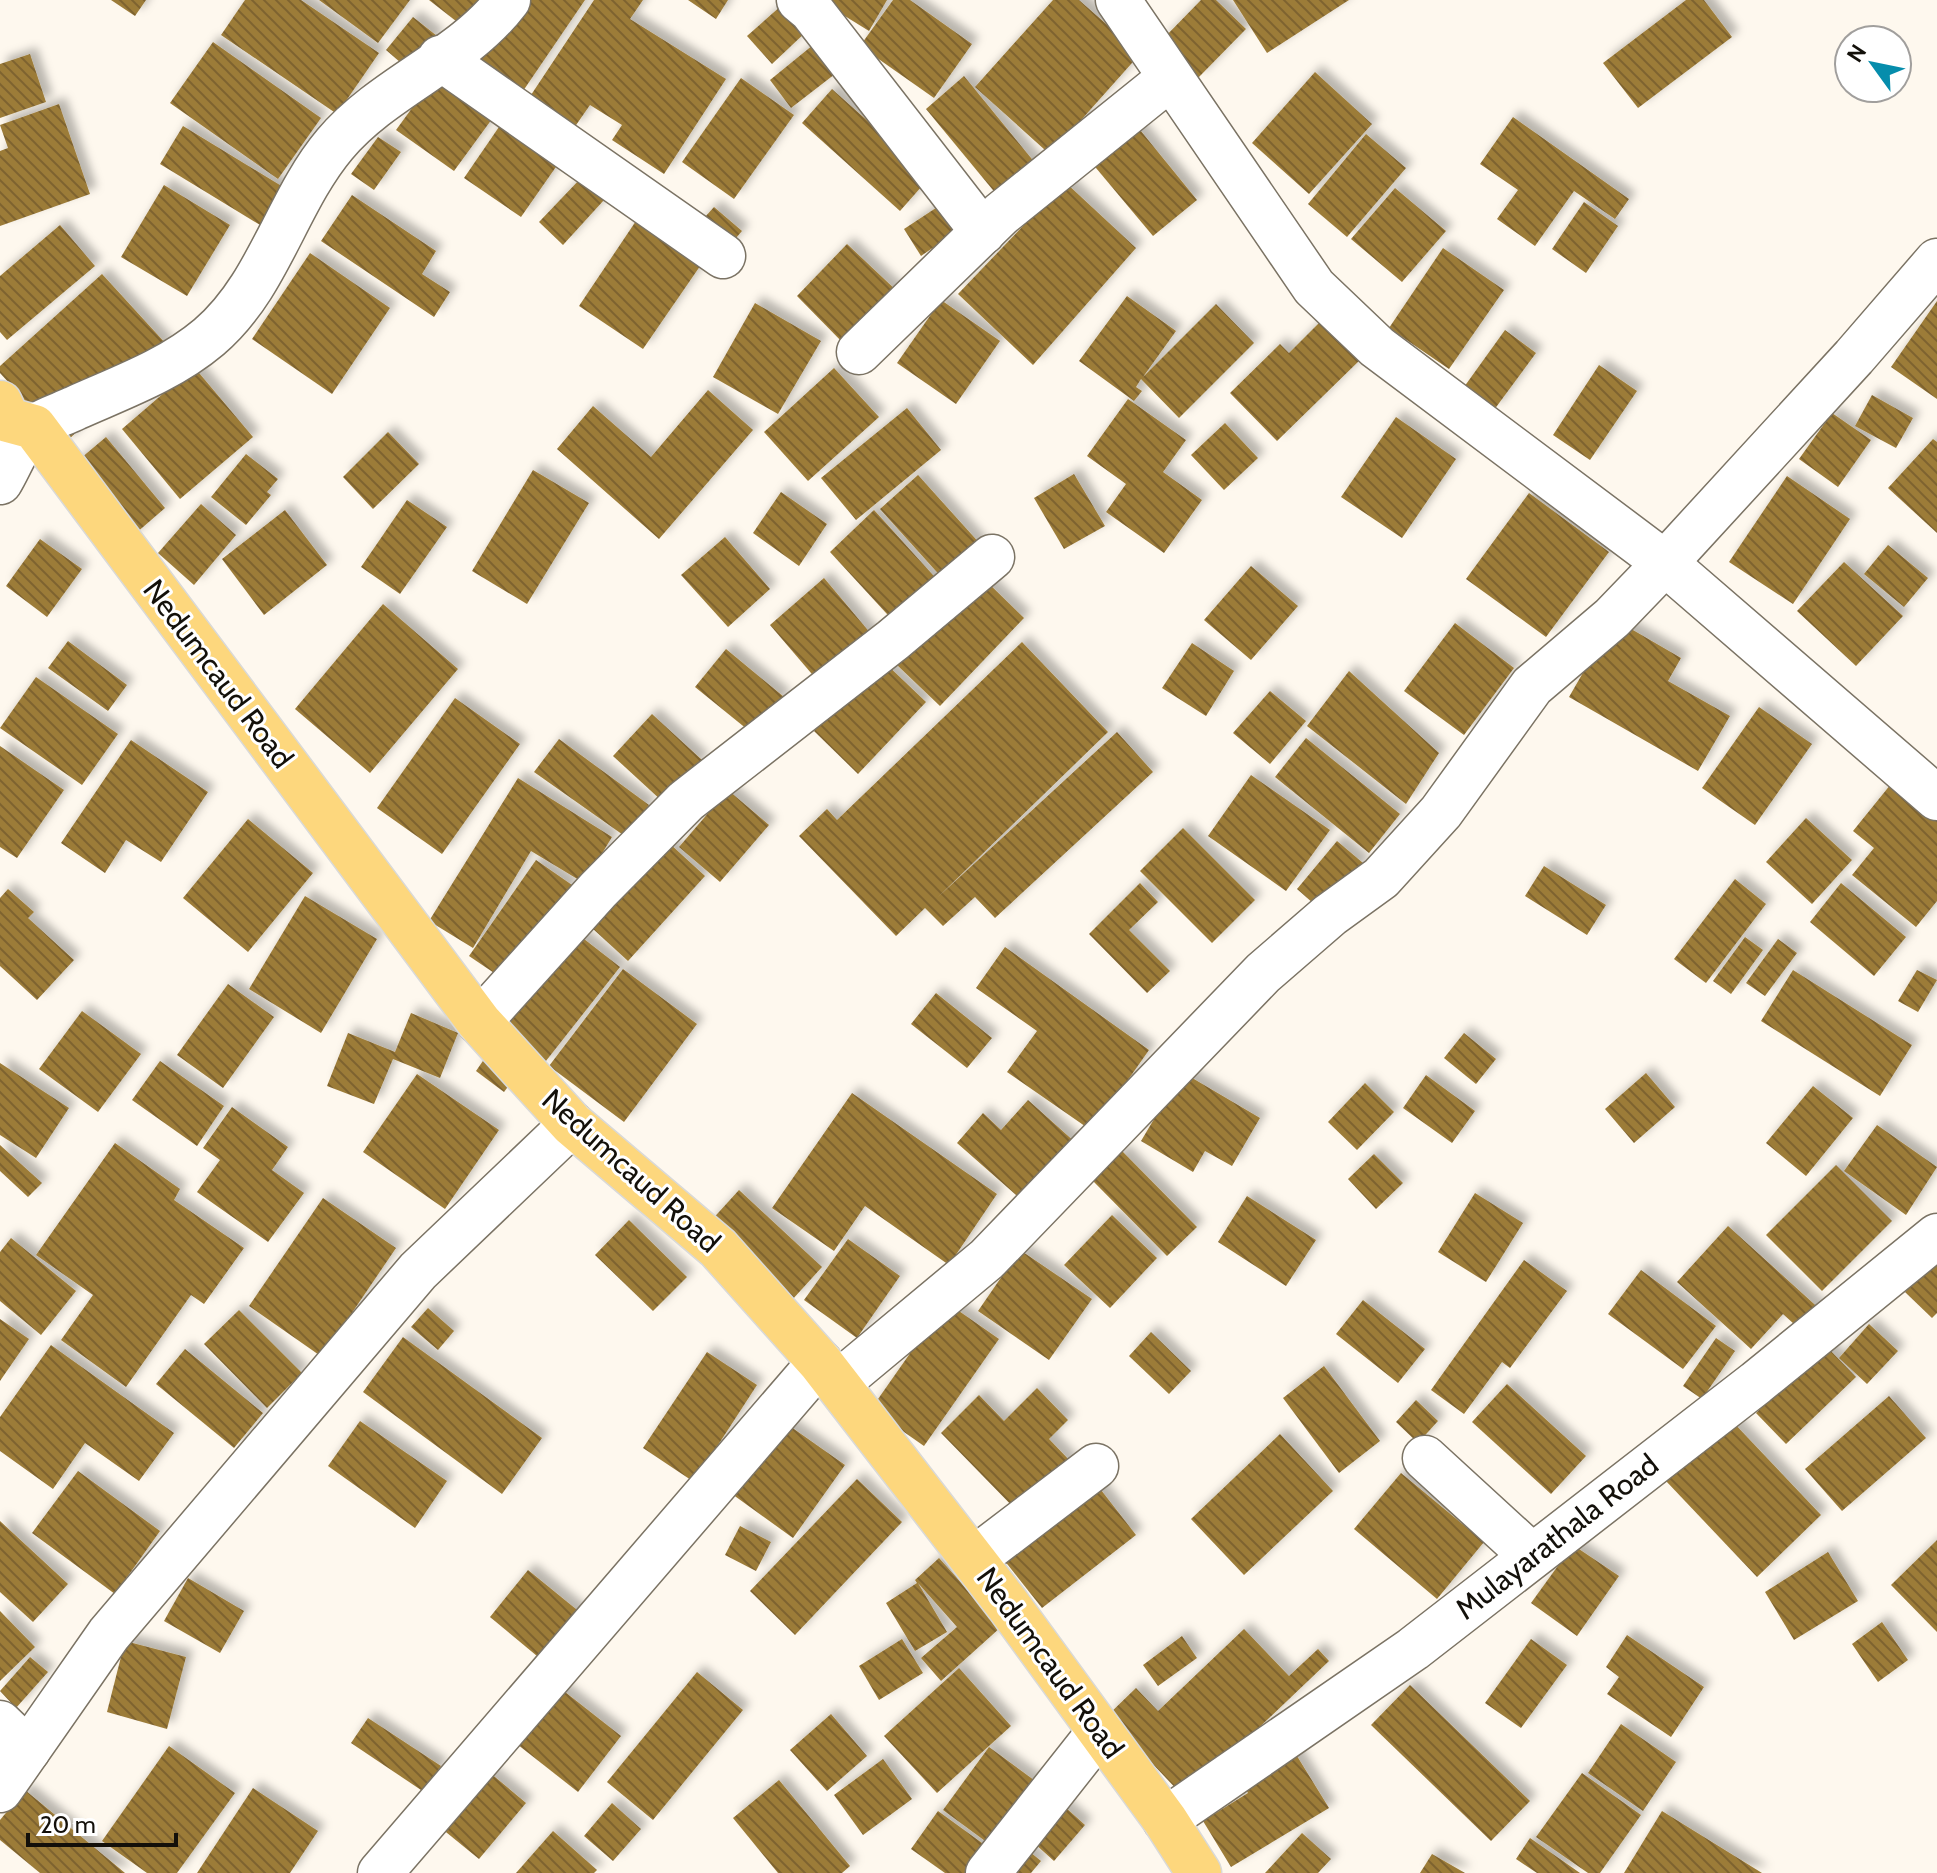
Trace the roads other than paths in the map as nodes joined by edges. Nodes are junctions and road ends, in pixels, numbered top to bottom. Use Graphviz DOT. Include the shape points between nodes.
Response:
graph roads {
  1 [pos="508,0"];
  2 [pos="799,0"];
  3 [pos="1118,0"];
  4 [pos="440,58"];
  5 [pos="1170,78"];
  6 [pos="983,232"];
  7 [pos="723,256"];
  8 [pos="1937,261"];
  9 [pos="859,352"];
  10 [pos="17,415"];
  11 [pos="0,482"];
  12 [pos="992,557"];
  13 [pos="1665,563"];
  14 [pos="1937,798"];
  15 [pos="479,1022"];
  16 [pos="572,1124"];
  17 [pos="1937,1236"];
  18 [pos="829,1372"];
  19 [pos="1425,1458"];
  20 [pos="1096,1466"];
  21 [pos="1532,1556"];
  22 [pos="974,1559"];
  23 [pos="1100,1731"];
  24 [pos="14,1736"];
  25 [pos="0,1790"];
  26 [pos="1165,1820"];
  27 [pos="380,1873"];
  28 [pos="988,1873"];
  29 [pos="1199,1873"];
  1 -- 4 [label="street" via="492,21"];
  2 -- 6 [label="street"];
  3 -- 5 [label="street"];
  4 -- 7 [label="street"];
  4 -- 10 [label="street" via="379,102 336,143 293,204 269,257 211,335 172,364"];
  5 -- 6 [label="street"];
  5 -- 13 [label="street" via="1314,287 1377,347"];
  6 -- 9 [label="street"];
  8 -- 13 [label="street"];
  10 -- 11 [label="street"];
  10 -- 15 [label="main road, Nedumcaud Road"];
  12 -- 15 [label="street" via="686,801"];
  13 -- 14 [label="street"];
  13 -- 18 [label="street" via="1612,618 1532,686 1441,812 1381,878 1263,973 987,1259"];
  15 -- 16 [label="main road, Nedumcaud Road"];
  16 -- 18 [label="main road, Nedumcaud Road" via="718,1248"];
  16 -- 24 [label="street" via="418,1271 109,1634"];
  17 -- 21 [label="street, Mulayarathala Road"];
  18 -- 22 [label="main road, Nedumcaud Road"];
  18 -- 27 [label="street"];
  19 -- 21 [label="street"];
  20 -- 22 [label="street"];
  21 -- 26 [label="street, Mulayarathala Road" via="1413,1649"];
  22 -- 23 [label="main road, Nedumcaud Road"];
  23 -- 26 [label="main road, Nedumcaud Road"];
  23 -- 28 [label="street"];
  24 -- 25 [label="street"];
  26 -- 29 [label="main road, Nedumcaud Road"];
}
